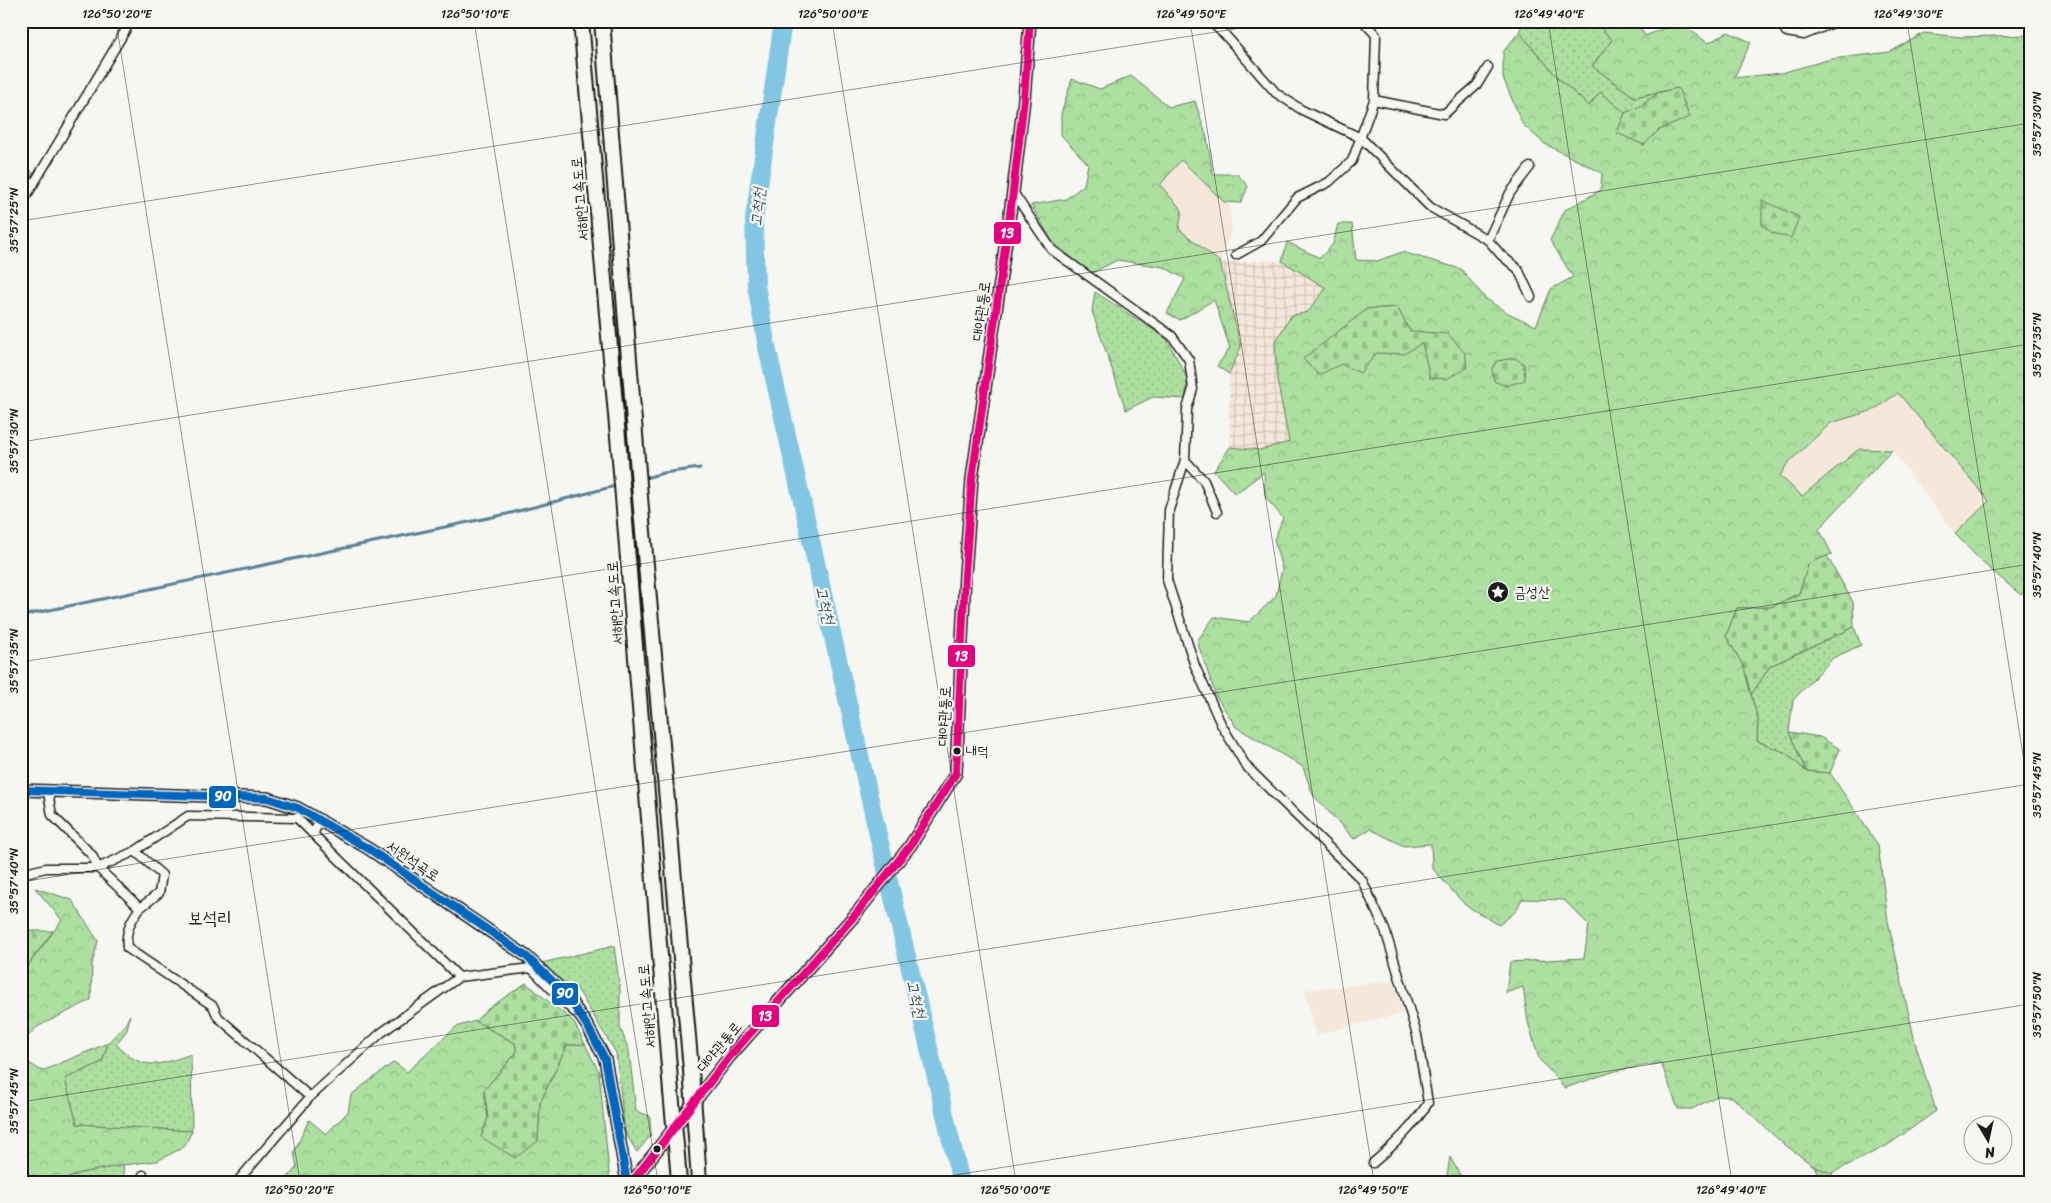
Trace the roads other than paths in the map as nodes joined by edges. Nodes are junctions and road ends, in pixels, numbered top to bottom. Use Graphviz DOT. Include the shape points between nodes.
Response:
graph roads {
  1 [pos="132,21"];
  2 [pos="581,21"];
  3 [pos="602,21"];
  4 [pos="1030,21"];
  5 [pos="1210,21"];
  6 [pos="1362,21"];
  7 [pos="1781,21"];
  8 [pos="1838,21"];
  9 [pos="1488,67"];
  10 [pos="1374,100"];
  11 [pos="1361,138"];
  12 [pos="1530,167"];
  13 [pos="1012,192"];
  14 [pos="21,205"];
  15 [pos="1488,240"];
  16 [pos="1236,255"];
  17 [pos="1531,297"];
  18 [pos="1185,460"];
  19 [pos="1217,512"];
  20 [pos="21,790"];
  21 [pos="48,792"];
  22 [pos="297,813"];
  23 [pos="321,820"];
  24 [pos="313,834"];
  25 [pos="135,851"];
  26 [pos="98,868"];
  27 [pos="21,874"];
  28 [pos="140,908"];
  29 [pos="459,977"];
  30 [pos="588,1027"];
  31 [pos="310,1097"];
  32 [pos="1373,1164"];
  33 [pos="237,1182"];
  34 [pos="627,1182"];
  35 [pos="632,1182"];
  36 [pos="679,1182"];
  37 [pos="699,1182"];
  1 -- 14 [label="street"];
  2 -- 36 [label="highway, 서해안고속도로, bridge"];
  3 -- 37 [label="highway, bridge" via="640,509"];
  4 -- 13 [label="main road, 대야관통로"];
  5 -- 11 [label="street" via="1276,94"];
  6 -- 10 [label="street" via="1376,36"];
  7 -- 8 [label="street" via="1786,32 1804,35"];
  9 -- 10 [label="street" via="1477,85 1444,114"];
  10 -- 11 [label="street"];
  11 -- 15 [label="street" via="1430,207"];
  11 -- 16 [label="street" via="1352,161 1329,182 1297,198 1261,241"];
  12 -- 15 [label="street" via="1510,193"];
  13 -- 18 [label="street" via="1052,250 1172,336 1189,360 1193,389 1187,409"];
  13 -- 35 [label="main road, 대야관통로" via="972,479 956,773 910,846 862,906 730,1056"];
  15 -- 17 [label="street" via="1518,269"];
  18 -- 19 [label="street" via="1204,481"];
  18 -- 32 [label="street" via="1169,510 1167,580 1195,666 1221,724 1246,766 1362,880 1385,930 1417,1035 1428,1103 1416,1122"];
  20 -- 21 [label="main road, 서원석곡로"];
  21 -- 22 [label="main road, 서원석곡로" via="267,798"];
  21 -- 26 [label="street" via="52,815 92,855"];
  22 -- 23 [label="main road, 서원석곡로"];
  22 -- 24 [label="street"];
  22 -- 25 [label="street" via="188,816"];
  23 -- 24 [label="street"];
  23 -- 30 [label="main road, 서원석곡로" via="526,956 564,992"];
  24 -- 29 [label="street"];
  25 -- 26 [label="street"];
  25 -- 28 [label="street" via="162,875 159,893"];
  26 -- 27 [label="street" via="46,868"];
  26 -- 28 [label="street"];
  28 -- 31 [label="street" via="130,922 127,948 213,1006 218,1017"];
  29 -- 30 [label="street" via="531,968"];
  29 -- 31 [label="street" via="381,1033"];
  30 -- 34 [label="main road, 서원석곡로" via="605,1059"];
  31 -- 33 [label="street"];
}
